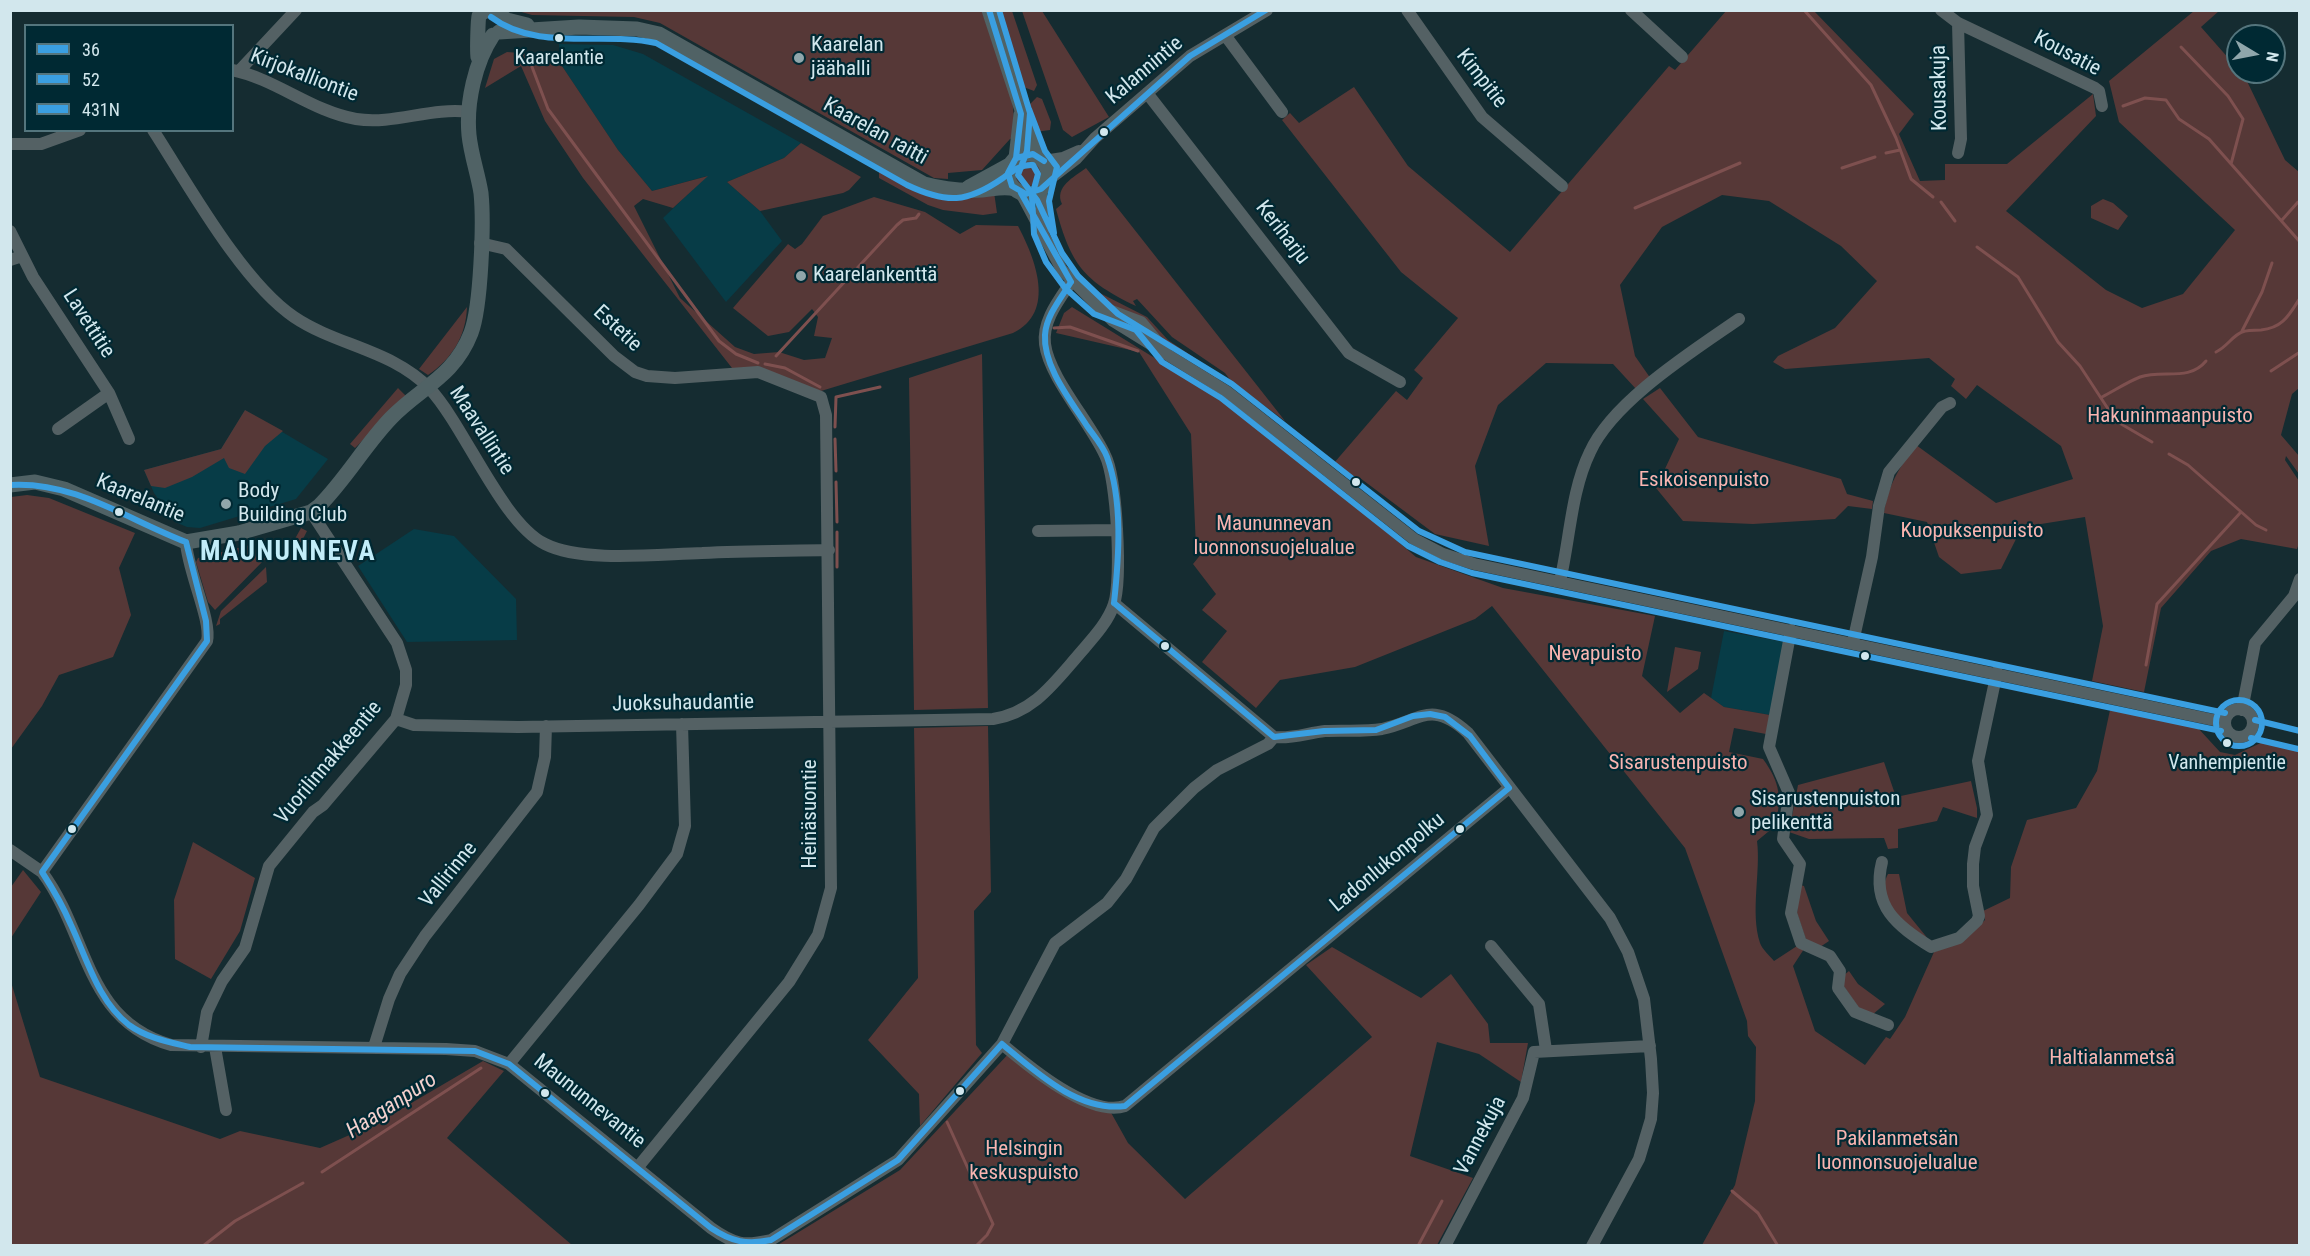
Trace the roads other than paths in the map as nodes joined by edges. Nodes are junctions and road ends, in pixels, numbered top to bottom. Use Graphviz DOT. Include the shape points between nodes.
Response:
graph roads {
  1 [pos="297,10"];
  2 [pos="989,10"];
  3 [pos="1267,10"];
  4 [pos="1407,10"];
  5 [pos="1631,10"];
  6 [pos="1941,10"];
  7 [pos="491,12"];
  8 [pos="1959,23"];
  9 [pos="533,28"];
  10 [pos="491,32"];
  11 [pos="1225,35"];
  12 [pos="1682,57"];
  13 [pos="236,70"];
  14 [pos="1147,93"];
  15 [pos="2102,106"];
  16 [pos="469,112"];
  17 [pos="1282,112"];
  18 [pos="1021,114"];
  19 [pos="74,132"];
  20 [pos="154,132"];
  21 [pos="10,144"];
  22 [pos="1083,149"];
  23 [pos="1958,153"];
  24 [pos="1040,159"];
  25 [pos="1013,161"];
  26 [pos="1044,185"];
  27 [pos="1562,186"];
  28 [pos="966,189"];
  29 [pos="1018,191"];
  30 [pos="10,231"];
  31 [pos="1044,232"];
  32 [pos="480,243"];
  33 [pos="16,258"];
  34 [pos="1071,282"];
  35 [pos="1739,319"];
  36 [pos="1400,382"];
  37 [pos="429,388"];
  38 [pos="109,393"];
  39 [pos="821,397"];
  40 [pos="1950,403"];
  41 [pos="58,429"];
  42 [pos="129,439"];
  43 [pos="10,485"];
  44 [pos="311,512"];
  45 [pos="1115,530"];
  46 [pos="1038,531"];
  47 [pos="186,542"];
  48 [pos="829,550"];
  49 [pos="2300,579"];
  50 [pos="1560,581"];
  51 [pos="1114,603"];
  52 [pos="1791,630"];
  53 [pos="1853,642"];
  54 [pos="1997,672"];
  55 [pos="2242,710"];
  56 [pos="396,719"];
  57 [pos="830,721"];
  58 [pos="2223,722"];
  59 [pos="682,724"];
  60 [pos="546,726"];
  61 [pos="1274,737"];
  62 [pos="1509,788"];
  63 [pos="10,850"];
  64 [pos="1882,861"];
  65 [pos="42,872"];
  66 [pos="1491,946"];
  67 [pos="1888,1025"];
  68 [pos="1002,1044"];
  69 [pos="1650,1046"];
  70 [pos="201,1047"];
  71 [pos="215,1047"];
  72 [pos="374,1047"];
  73 [pos="1546,1050"];
  74 [pos="509,1064"];
  75 [pos="226,1110"];
  76 [pos="638,1167"];
  77 [pos="1445,1245"];
  78 [pos="1592,1245"];
  1 -- 13 [label="street"];
  2 -- 18 [label="main road"];
  3 -- 11 [label="street, Kalannintie"];
  4 -- 27 [label="street, Kimpitie" via="1482,117"];
  5 -- 12 [label="street"];
  6 -- 8 [label="street, Kousatie"];
  7 -- 9 [label="main road, Kaarelan raitti"];
  7 -- 10 [label="main road" via="503,25"];
  7 -- 10 [label="main road" via="478,21"];
  8 -- 15 [label="street, Kousatie" via="2095,88"];
  8 -- 23 [label="street, Kousakuja"];
  9 -- 10 [label="main road, Kaarelan raitti"];
  9 -- 28 [label="main road, Kaarelan raitti" via="637,28 659,34 924,184"];
  10 -- 16 [label="main road, Kaarelantie" via="479,63"];
  11 -- 14 [label="street, Kalannintie" via="1190,56"];
  11 -- 17 [label="street"];
  13 -- 16 [label="street, Kirjokalliontie" via="311,104 358,119 393,119 443,110"];
  14 -- 22 [label="street, Kalannintie"];
  14 -- 36 [label="street, Keriharju" via="1349,353"];
  16 -- 32 [label="main road, Kaarelantie" via="470,141 481,195"];
  18 -- 24 [label="main road"];
  18 -- 25 [label="main road"];
  19 -- 21 [label="street" via="41,144"];
  20 -- 37 [label="street, Maavallintie" via="225,240 261,287 294,317 403,366"];
  22 -- 24 [label="street, Kalannintie" via="1063,158"];
  22 -- 26 [label="street, Kalannintie"];
  24 -- 25 [label="main road" via="1028,154"];
  24 -- 26 [label="main road" via="1048,169"];
  25 -- 28 [label="main road"];
  25 -- 29 [label="main road" via="1009,178"];
  26 -- 29 [label="main road" via="1032,194"];
  26 -- 31 [label="street"];
  28 -- 29 [label="main road, Kaarelan raitti"];
  29 -- 31 [label="street"];
  30 -- 33 [label="street, Lavettitie"];
  31 -- 34 [label="street" via="1054,258"];
  32 -- 37 [label="main road, Kaarelantie" via="477,305 471,333 455,363"];
  32 -- 39 [label="street, Estetie" via="506,249 635,372 675,378 758,372"];
  33 -- 38 [label="street, Lavettitie"];
  34 -- 45 [label="street, Juoksuhaudantie" via="1048,322 1046,352 1106,455 1114,486"];
  34 -- 50 [label="street" via="1113,321 1226,391 1423,545 1463,561"];
  35 -- 50 [label="street" via="1632,399 1606,424 1589,452 1582,474"];
  37 -- 44 [label="main road, Kaarelantie" via="392,417 331,494"];
  37 -- 48 [label="street, Maavallintie" via="505,504 543,543 567,551 607,555"];
  38 -- 41 [label="street"];
  38 -- 42 [label="street, Lavettitie"];
  39 -- 48 [label="street, Heinäsuontie" via="826,415"];
  40 -- 53 [label="street" via="1942,407 1889,472"];
  43 -- 47 [label="main road, Kaarelantie" via="35,482 64,489"];
  44 -- 47 [label="main road, Kaarelantie" via="239,533"];
  44 -- 56 [label="street, Vuorilinnakkeentie" via="397,643 406,670 406,685"];
  45 -- 46 [label="street"];
  45 -- 51 [label="street, Juoksuhaudantie"];
  47 -- 65 [label="street" via="207,641"];
  48 -- 57 [label="street, Heinäsuontie"];
  49 -- 55 [label="street" via="2294,596 2255,643"];
  50 -- 52 [label="street"];
  51 -- 57 [label="street, Juoksuhaudantie" via="1104,624 1053,685 1020,712 993,719"];
  51 -- 61 [label="street"];
  52 -- 53 [label="street"];
  52 -- 67 [label="street" via="1769,747 1789,793 1783,839 1800,864 1792,896 1792,916 1801,944 1830,956 1835,963 1840,971 1838,987 1855,1012"];
  53 -- 54 [label="street"];
  54 -- 58 [label="street"];
  54 -- 64 [label="street" via="1978,762 1987,815 1974,855 1977,921 1959,938 1931,947 1902,930 1883,905 1879,874"];
  55 -- 58 [label="street" via="2230,711"];
  55 -- 58 [label="street" via="2252,719 2253,729 2247,736 2232,735"];
  56 -- 60 [label="street, Juoksuhaudantie" via="414,725"];
  56 -- 70 [label="street, Vuorilinnakkeentie" via="269,866 245,948 207,1012"];
  57 -- 59 [label="street, Juoksuhaudantie"];
  57 -- 76 [label="street, Heinäsuontie" via="831,888 818,935 789,982"];
  59 -- 60 [label="street, Juoksuhaudantie"];
  59 -- 74 [label="street" via="685,826 677,854"];
  60 -- 72 [label="street, Vallirinne" via="545,757 537,792 400,974"];
  61 -- 62 [label="street" via="1382,728 1413,716 1435,714 1468,733"];
  61 -- 68 [label="street, Maununnevantie" via="1268,744 1217,770 1154,828 1107,903 1054,943"];
  62 -- 68 [label="street, Ladonlukonpolku" via="1125,1106 1109,1109 1080,1099"];
  62 -- 69 [label="street" via="1619,933 1644,999"];
  63 -- 65 [label="street"];
  65 -- 70 [label="street, Maununnevantie" via="55,890 99,988 116,1013 155,1040"];
  66 -- 73 [label="street" via="1539,1004"];
  68 -- 76 [label="street, Maununnevantie" via="898,1160 771,1240 748,1245 727,1240"];
  69 -- 73 [label="street"];
  69 -- 78 [label="street" via="1653,1105 1647,1133 1639,1159"];
  70 -- 71 [label="street, Maununnevantie"];
  71 -- 72 [label="street, Maununnevantie"];
  71 -- 75 [label="street"];
  72 -- 74 [label="street, Maununnevantie" via="475,1051"];
  73 -- 77 [label="street, Vannekuja" via="1532,1056 1523,1098"];
  74 -- 76 [label="street, Maununnevantie"];
}
